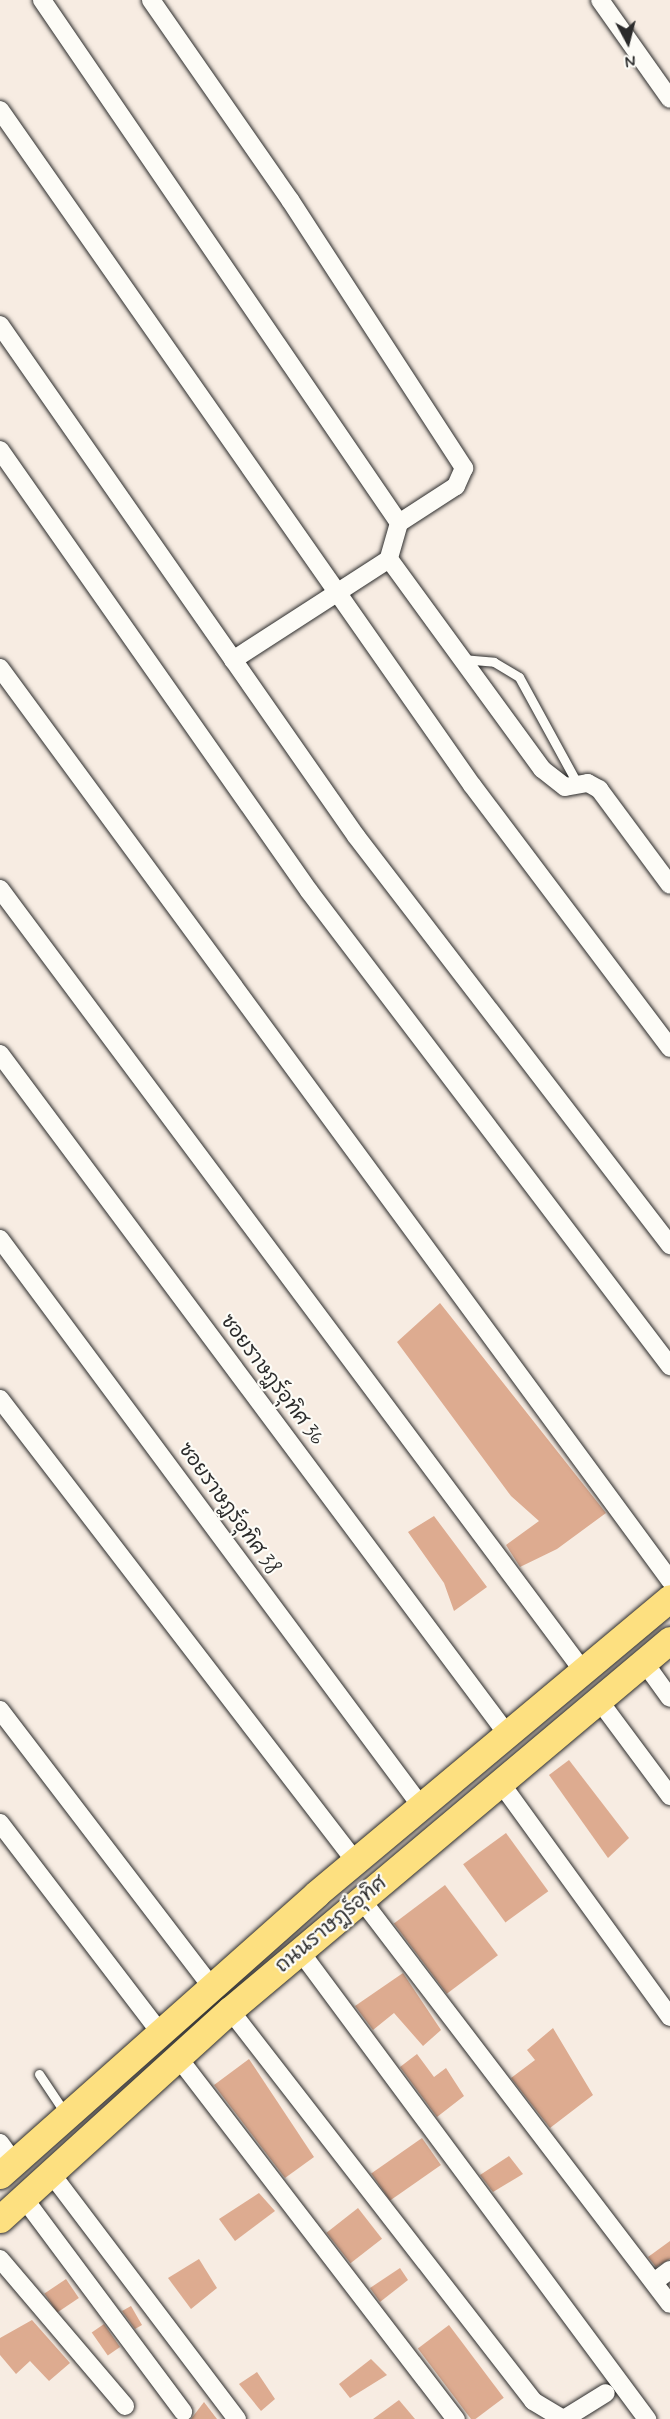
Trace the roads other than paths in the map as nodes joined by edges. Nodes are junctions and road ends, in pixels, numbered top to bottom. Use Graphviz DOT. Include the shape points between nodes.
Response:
graph roads {
  1 [pos="42,0"];
  2 [pos="151,0"];
  3 [pos="600,0"];
  4 [pos="670,99"];
  5 [pos="0,110"];
  6 [pos="0,325"];
  7 [pos="0,450"];
  8 [pos="399,523"];
  9 [pos="389,559"];
  10 [pos="335,590"];
  11 [pos="456,659"];
  12 [pos="233,660"];
  13 [pos="0,668"];
  14 [pos="577,783"];
  15 [pos="670,885"];
  16 [pos="0,889"];
  17 [pos="670,1048"];
  18 [pos="0,1054"];
  19 [pos="0,1239"];
  20 [pos="670,1245"];
  21 [pos="670,1366"];
  22 [pos="0,1399"];
  23 [pos="670,1580"];
  24 [pos="670,1598"];
  25 [pos="670,1640"];
  26 [pos="644,1662"];
  27 [pos="583,1671"];
  28 [pos="670,1698"];
  29 [pos="598,1699"];
  30 [pos="0,1710"];
  31 [pos="507,1734"];
  32 [pos="500,1782"];
  33 [pos="670,1796"];
  34 [pos="421,1806"];
  35 [pos="0,1823"];
  36 [pos="355,1861"];
  37 [pos="361,1899"];
  38 [pos="300,1951"];
  39 [pos="211,1986"];
  40 [pos="230,2010"];
  41 [pos="670,2017"];
  42 [pos="159,2031"];
  43 [pos="177,2056"];
  44 [pos="39,2074"];
  45 [pos="64,2113"];
  46 [pos="4,2160"];
  47 [pos="50,2172"];
  48 [pos="23,2197"];
  49 [pos="0,2219"];
  50 [pos="0,2259"];
  51 [pos="670,2270"];
  52 [pos="654,2282"];
  53 [pos="670,2304"];
  54 [pos="606,2393"];
  55 [pos="125,2406"];
  56 [pos="183,2412"];
  57 [pos="237,2419"];
  58 [pos="456,2419"];
  59 [pos="563,2419"];
  60 [pos="647,2419"];
  1 -- 8 [label="street"];
  2 -- 8 [label="street" via="464,468 456,486"];
  3 -- 4 [label="street"];
  5 -- 10 [label="street"];
  6 -- 12 [label="street"];
  7 -- 21 [label="street" via="309,891"];
  8 -- 9 [label="street"];
  9 -- 10 [label="street"];
  9 -- 11 [label="street"];
  10 -- 12 [label="street"];
  10 -- 17 [label="street" via="479,795"];
  11 -- 14 [label="street" via="554,783"];
  11 -- 14 [label="lane" via="494,662 519,677"];
  12 -- 20 [label="street" via="356,836"];
  13 -- 23 [label="street"];
  14 -- 15 [label="street" via="599,789 613,804"];
  16 -- 27 [label="street"];
  18 -- 31 [label="street, ซอยราษฎร์อุทิศ 36"];
  19 -- 34 [label="street, ซอยราษฎร์อุทิศ 38"];
  22 -- 36 [label="street"];
  24 -- 27 [label="main road, ถนนราษฎร์อุทิศ"];
  25 -- 26 [label="main road, ถนนราษฎร์อุทิศ"];
  26 -- 28 [label="street"];
  26 -- 29 [label="main road, ถนนราษฎร์อุทิศ"];
  27 -- 31 [label="main road, ถนนราษฎร์อุทิศ"];
  29 -- 32 [label="main road, ถนนราษฎร์อุทิศ"];
  29 -- 33 [label="street"];
  30 -- 39 [label="street"];
  31 -- 34 [label="main road, ถนนราษฎร์อุทิศ"];
  32 -- 37 [label="main road, ถนนราษฎร์อุทิศ"];
  32 -- 41 [label="street"];
  34 -- 36 [label="main road, ถนนราษฎร์อุทิศ"];
  35 -- 42 [label="street"];
  36 -- 39 [label="main road, ถนนราษฎร์อุทิศ"];
  37 -- 38 [label="main road, ถนนราษฎร์อุทิศ"];
  37 -- 52 [label="street"];
  38 -- 40 [label="main road, ถนนราษฎร์อุทิศ"];
  38 -- 60 [label="street"];
  39 -- 42 [label="main road, ถนนราษฎร์อุทิศ"];
  40 -- 43 [label="main road, ถนนราษฎร์อุทิศ"];
  40 -- 59 [label="street" via="534,2401"];
  42 -- 45 [label="main road, ถนนราษฎร์อุทิศ"];
  43 -- 47 [label="main road, ถนนราษฎร์อุทิศ"];
  43 -- 58 [label="street"];
  44 -- 45 [label="lane"];
  45 -- 46 [label="main road, ถนนราษฎร์อุทิศ"];
  47 -- 48 [label="main road, ถนนราษฎร์อุทิศ"];
  47 -- 57 [label="street"];
  48 -- 49 [label="main road, ถนนราษฎร์อุทิศ"];
  48 -- 56 [label="street"];
  50 -- 55 [label="street"];
  51 -- 52 [label="street"];
  52 -- 53 [label="street"];
  54 -- 59 [label="street"];
}
